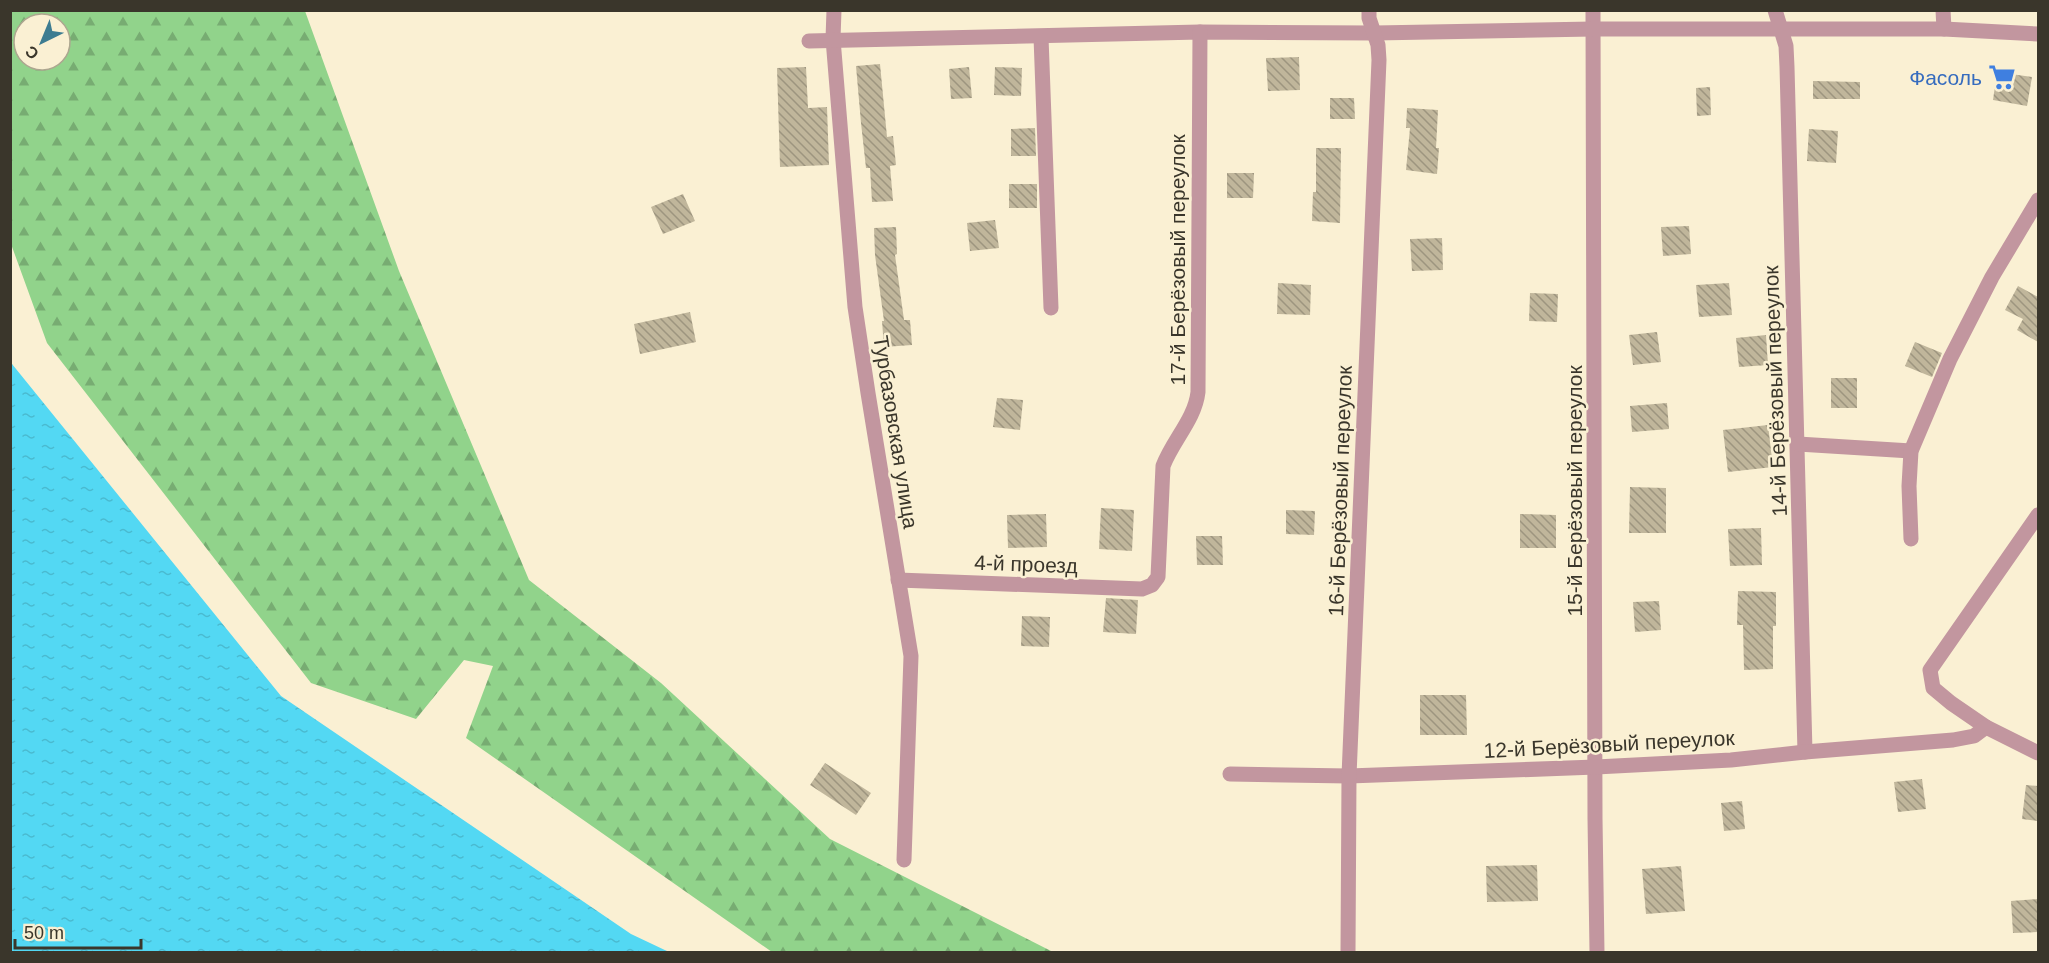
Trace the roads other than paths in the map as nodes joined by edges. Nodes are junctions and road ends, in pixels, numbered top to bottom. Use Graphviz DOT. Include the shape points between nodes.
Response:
graph roads {
  1 [pos="834,10"];
  2 [pos="1369,10"];
  3 [pos="1593,10"];
  4 [pos="1775,10"];
  5 [pos="1943,10"];
  6 [pos="1593,29"];
  7 [pos="1944,29"];
  8 [pos="1782,30"];
  9 [pos="1200,32"];
  10 [pos="1375,33"];
  11 [pos="2038,34"];
  12 [pos="1041,37"];
  13 [pos="833,39"];
  14 [pos="809,41"];
  15 [pos="2038,200"];
  16 [pos="1052,308"];
  17 [pos="1798,444"];
  18 [pos="1911,451"];
  19 [pos="2038,515"];
  20 [pos="1911,539"];
  21 [pos="898,580"];
  22 [pos="1152,585"];
  23 [pos="1986,727"];
  24 [pos="1805,752"];
  25 [pos="2038,753"];
  26 [pos="1596,767"];
  27 [pos="1230,774"];
  28 [pos="1348,776"];
  29 [pos="904,860"];
  30 [pos="1348,952"];
  31 [pos="1597,952"];
  1 -- 13 [label="street, Турбазовская улица"];
  2 -- 10 [label="street, 16-й Берёзовый переулок"];
  3 -- 6 [label="street, 15-й Берёзовый переулок"];
  4 -- 8 [label="street, 14-й Берёзовый переулок"];
  5 -- 7 [label="street"];
  6 -- 8 [label="street"];
  6 -- 10 [label="street"];
  6 -- 26 [label="street, 15-й Берёзовый переулок"];
  7 -- 8 [label="street"];
  7 -- 11 [label="street"];
  8 -- 17 [label="street, 14-й Берёзовый переулок" via="1787,67"];
  9 -- 10 [label="street"];
  9 -- 12 [label="street"];
  9 -- 22 [label="street, 17-й Берёзовый переулок" via="1198,392 1193,412 1163,466 1158,577"];
  10 -- 28 [label="street, 16-й Берёзовый переулок" via="1379,60"];
  12 -- 13 [label="street"];
  12 -- 16 [label="street"];
  13 -- 14 [label="street"];
  13 -- 21 [label="street, Турбазовская улица" via="855,307"];
  15 -- 18 [label="street" via="1950,359"];
  17 -- 18 [label="street"];
  17 -- 24 [label="street, 14-й Берёзовый переулок"];
  18 -- 20 [label="street"];
  19 -- 23 [label="street" via="1930,670 1934,688"];
  21 -- 22 [label="street, 4-й проезд" via="1142,589"];
  21 -- 29 [label="street, Турбазовская улица" via="911,656"];
  23 -- 24 [label="street, 12-й Берёзовый переулок" via="1974,736 1953,740"];
  23 -- 25 [label="street"];
  24 -- 26 [label="street, 12-й Берёзовый переулок"];
  26 -- 28 [label="street, 12-й Берёзовый переулок"];
  26 -- 31 [label="street, 15-й Берёзовый переулок"];
  27 -- 28 [label="street, 12-й Берёзовый переулок"];
  28 -- 30 [label="street, 16-й Берёзовый переулок"];
}
